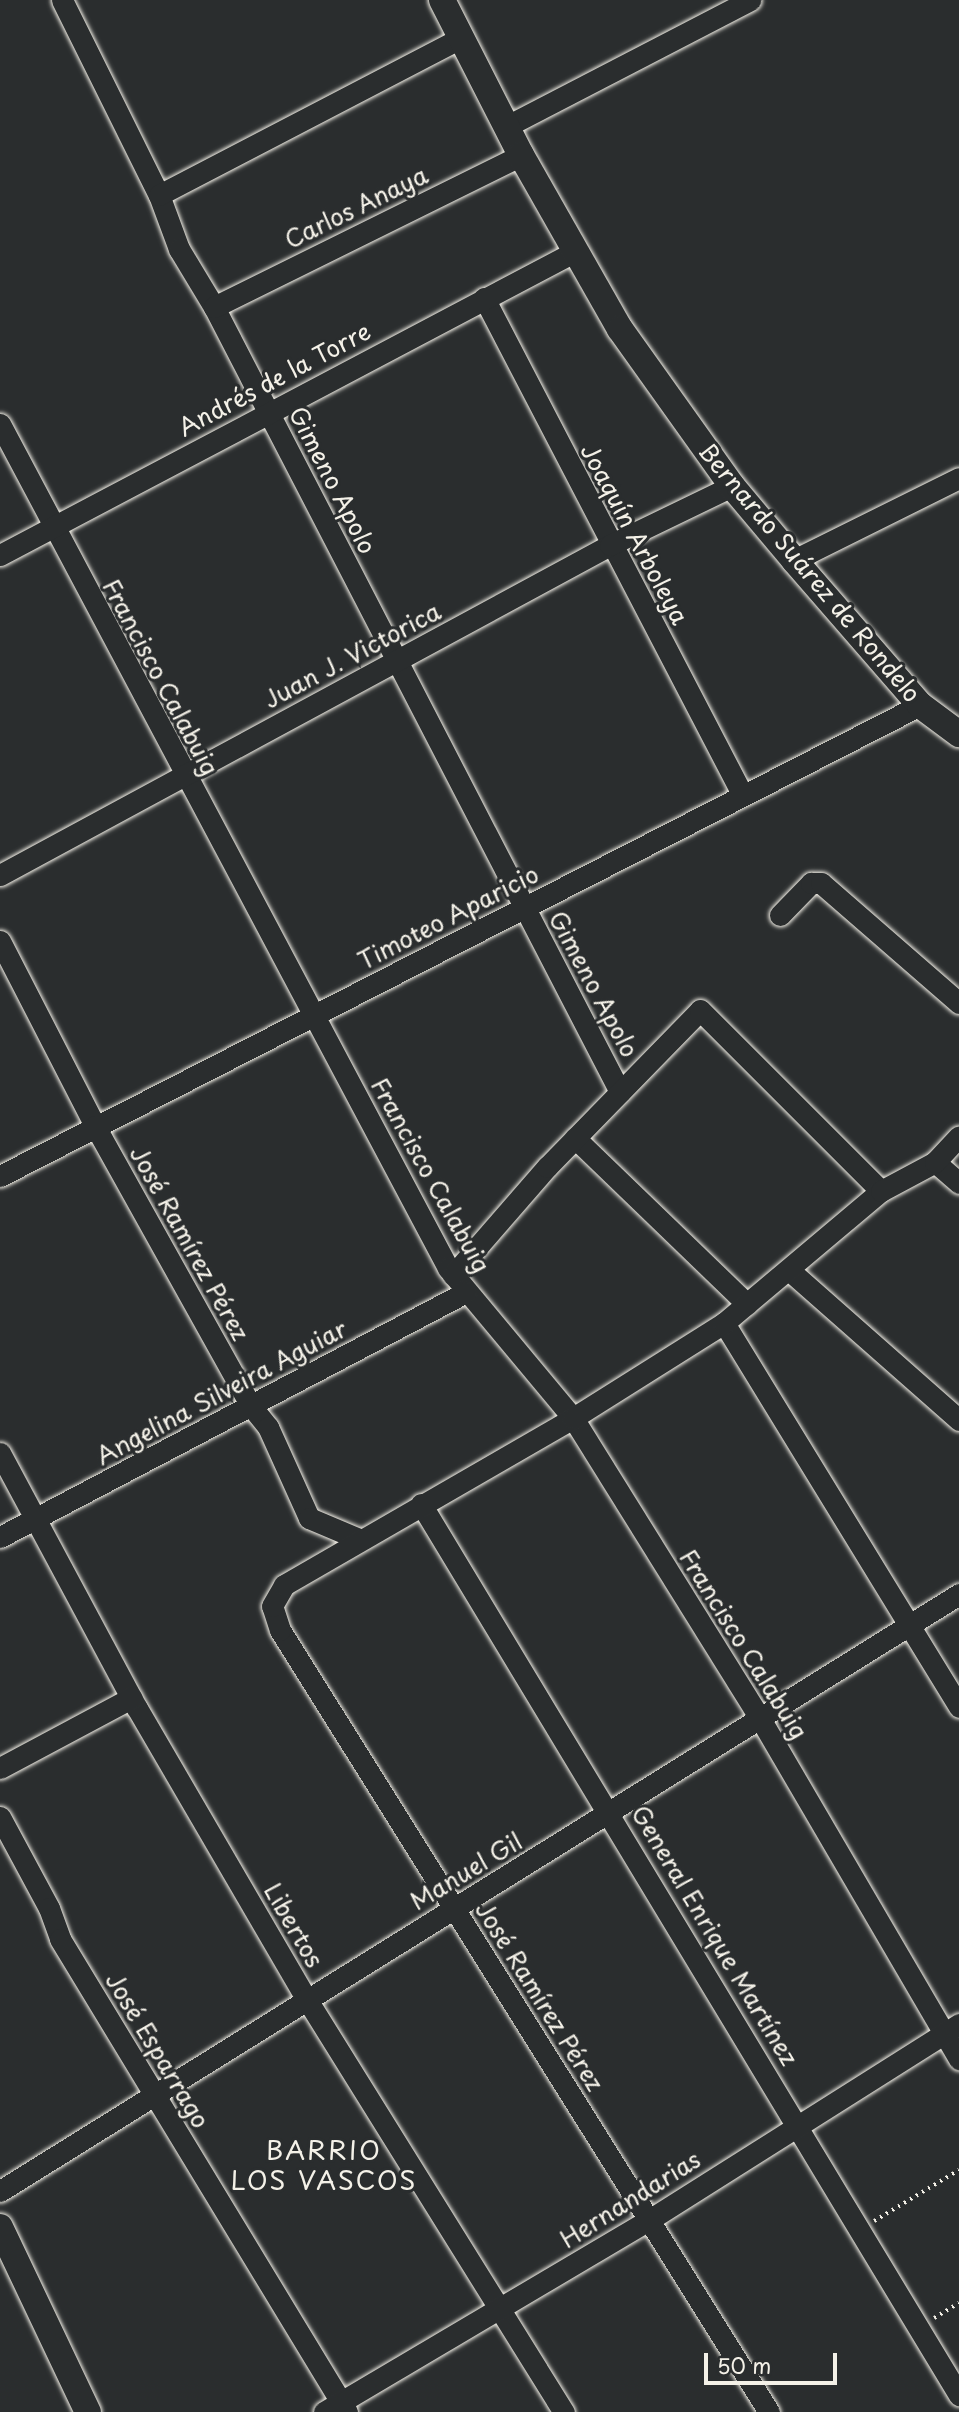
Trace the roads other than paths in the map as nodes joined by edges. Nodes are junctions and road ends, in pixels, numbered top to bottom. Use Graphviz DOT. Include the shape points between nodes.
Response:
graph roads {
  1 [pos="62,0"];
  2 [pos="442,0"];
  3 [pos="750,0"];
  4 [pos="461,38"];
  5 [pos="507,126"];
  6 [pos="520,155"];
  7 [pos="159,195"];
  8 [pos="574,252"];
  9 [pos="484,298"];
  10 [pos="214,307"];
  11 [pos="267,411"];
  12 [pos="0,424"];
  13 [pos="959,478"];
  14 [pos="732,486"];
  15 [pos="53,527"];
  16 [pos="610,545"];
  17 [pos="0,555"];
  18 [pos="794,560"];
  19 [pos="397,661"];
  20 [pos="920,705"];
  21 [pos="959,734"];
  22 [pos="183,776"];
  23 [pos="741,792"];
  24 [pos="0,875"];
  25 [pos="524,907"];
  26 [pos="780,915"];
  27 [pos="0,941"];
  28 [pos="959,1003"];
  29 [pos="313,1016"];
  30 [pos="620,1092"];
  31 [pos="95,1126"];
  32 [pos="959,1136"];
  33 [pos="575,1138"];
  34 [pos="935,1162"];
  35 [pos="0,1176"];
  36 [pos="959,1183"];
  37 [pos="881,1192"];
  38 [pos="789,1270"];
  39 [pos="453,1275"];
  40 [pos="466,1292"];
  41 [pos="747,1304"];
  42 [pos="724,1323"];
  43 [pos="251,1406"];
  44 [pos="573,1418"];
  45 [pos="959,1420"];
  46 [pos="0,1453"];
  47 [pos="421,1504"];
  48 [pos="36,1518"];
  49 [pos="0,1536"];
  50 [pos="361,1539"];
  51 [pos="959,1594"];
  52 [pos="910,1624"];
  53 [pos="131,1698"];
  54 [pos="959,1707"];
  55 [pos="761,1720"];
  56 [pos="0,1768"];
  57 [pos="611,1814"];
  58 [pos="0,1817"];
  59 [pos="454,1909"];
  60 [pos="306,1998"];
  61 [pos="951,2029"];
  62 [pos="959,2059"];
  63 [pos="156,2098"];
  64 [pos="800,2125"];
  65 [pos="0,2191"];
  66 [pos="649,2220"];
  67 [pos="0,2227"];
  68 [pos="499,2310"];
  69 [pos="959,2395"];
  70 [pos="338,2409"];
  71 [pos="88,2412"];
  72 [pos="564,2412"];
  73 [pos="769,2412"];
  1 -- 7 [label="street, Gimeno Apolo"];
  2 -- 4 [label="street, Bernardo Suárez de Rondelo"];
  3 -- 5 [label="street"];
  4 -- 5 [label="street, Bernardo Suárez de Rondelo"];
  4 -- 7 [label="street"];
  5 -- 6 [label="street, Bernardo Suárez de Rondelo"];
  6 -- 8 [label="street, Bernardo Suárez de Rondelo"];
  6 -- 10 [label="street, Carlos Anaya"];
  7 -- 10 [label="street, Gimeno Apolo" via="179,249"];
  8 -- 9 [label="street, Andrés de la Torre"];
  8 -- 14 [label="street, Bernardo Suárez de Rondelo" via="620,329"];
  9 -- 11 [label="street, Andrés de la Torre"];
  9 -- 16 [label="street, Joaquín Arboleya"];
  10 -- 11 [label="street, Gimeno Apolo"];
  11 -- 15 [label="street, Andrés de la Torre"];
  11 -- 19 [label="street, Gimeno Apolo"];
  12 -- 15 [label="street, Francisco Calabuig"];
  13 -- 18 [label="street"];
  14 -- 16 [label="street, Juan J. Victorica"];
  14 -- 18 [label="street, Bernardo Suárez de Rondelo"];
  15 -- 17 [label="street, Andrés de la Torre"];
  15 -- 22 [label="street, Francisco Calabuig"];
  16 -- 19 [label="street, Juan J. Victorica"];
  16 -- 23 [label="street, Joaquín Arboleya"];
  18 -- 20 [label="street, Bernardo Suárez de Rondelo"];
  19 -- 22 [label="street, Juan J. Victorica"];
  19 -- 25 [label="street, Gimeno Apolo"];
  20 -- 21 [label="street, Bernardo Suárez de Rondelo"];
  20 -- 23 [label="street, Timoteo Aparicio"];
  22 -- 24 [label="street, Juan J. Victorica"];
  22 -- 29 [label="street, Francisco Calabuig"];
  23 -- 25 [label="street, Timoteo Aparicio"];
  25 -- 29 [label="street, Timoteo Aparicio"];
  25 -- 30 [label="street, Gimeno Apolo"];
  26 -- 28 [label="street" via="811,883 821,883"];
  27 -- 31 [label="street, José Ramírez Pérez"];
  29 -- 31 [label="street, Timoteo Aparicio"];
  29 -- 39 [label="street, Francisco Calabuig"];
  30 -- 33 [label="street"];
  30 -- 37 [label="street" via="700,1010"];
  31 -- 35 [label="street, Timoteo Aparicio"];
  31 -- 43 [label="street, José Ramírez Pérez"];
  32 -- 34 [label="street"];
  33 -- 39 [label="street"];
  33 -- 41 [label="street"];
  34 -- 36 [label="street"];
  34 -- 37 [label="street"];
  37 -- 38 [label="street"];
  38 -- 41 [label="street"];
  38 -- 45 [label="street"];
  39 -- 40 [label="street, Francisco Calabuig"];
  40 -- 43 [label="street, Angelina Silveira Aguiar"];
  40 -- 44 [label="street, Francisco Calabuig"];
  41 -- 42 [label="street"];
  42 -- 44 [label="street"];
  42 -- 52 [label="street"];
  43 -- 48 [label="street, Angelina Silveira Aguiar"];
  43 -- 50 [label="street, José Ramírez Pérez" via="268,1427 309,1518 324,1528"];
  44 -- 47 [label="street"];
  44 -- 55 [label="street, Francisco Calabuig"];
  46 -- 48 [label="street, Libertos"];
  47 -- 50 [label="street"];
  47 -- 57 [label="street, General Enrique Martínez"];
  48 -- 49 [label="street, Angelina Silveira Aguiar"];
  48 -- 53 [label="street, Libertos"];
  50 -- 59 [label="street, José Ramírez Pérez" via="284,1585 272,1606 280,1630"];
  51 -- 52 [label="street, Manuel Gil"];
  52 -- 54 [label="street"];
  52 -- 55 [label="street, Manuel Gil"];
  53 -- 56 [label="street"];
  53 -- 60 [label="street, Libertos"];
  55 -- 57 [label="street, Manuel Gil"];
  55 -- 61 [label="street, Francisco Calabuig"];
  57 -- 59 [label="street, Manuel Gil"];
  57 -- 64 [label="street, General Enrique Martínez"];
  58 -- 63 [label="street, José Esparrago" via="49,1908 60,1939"];
  59 -- 60 [label="street, Manuel Gil"];
  59 -- 66 [label="street, José Ramírez Pérez"];
  60 -- 63 [label="street, Manuel Gil"];
  60 -- 68 [label="street, Libertos"];
  61 -- 62 [label="street, Francisco Calabuig"];
  61 -- 64 [label="street, Hernandarias"];
  63 -- 65 [label="street, Manuel Gil"];
  63 -- 70 [label="street, José Esparrago"];
  64 -- 66 [label="street, Hernandarias"];
  64 -- 69 [label="street, General Enrique Martínez"];
  66 -- 68 [label="street, Hernandarias"];
  66 -- 73 [label="street, José Ramírez Pérez"];
  67 -- 71 [label="street"];
  68 -- 70 [label="street, Hernandarias"];
  68 -- 72 [label="street, Libertos"];
}
